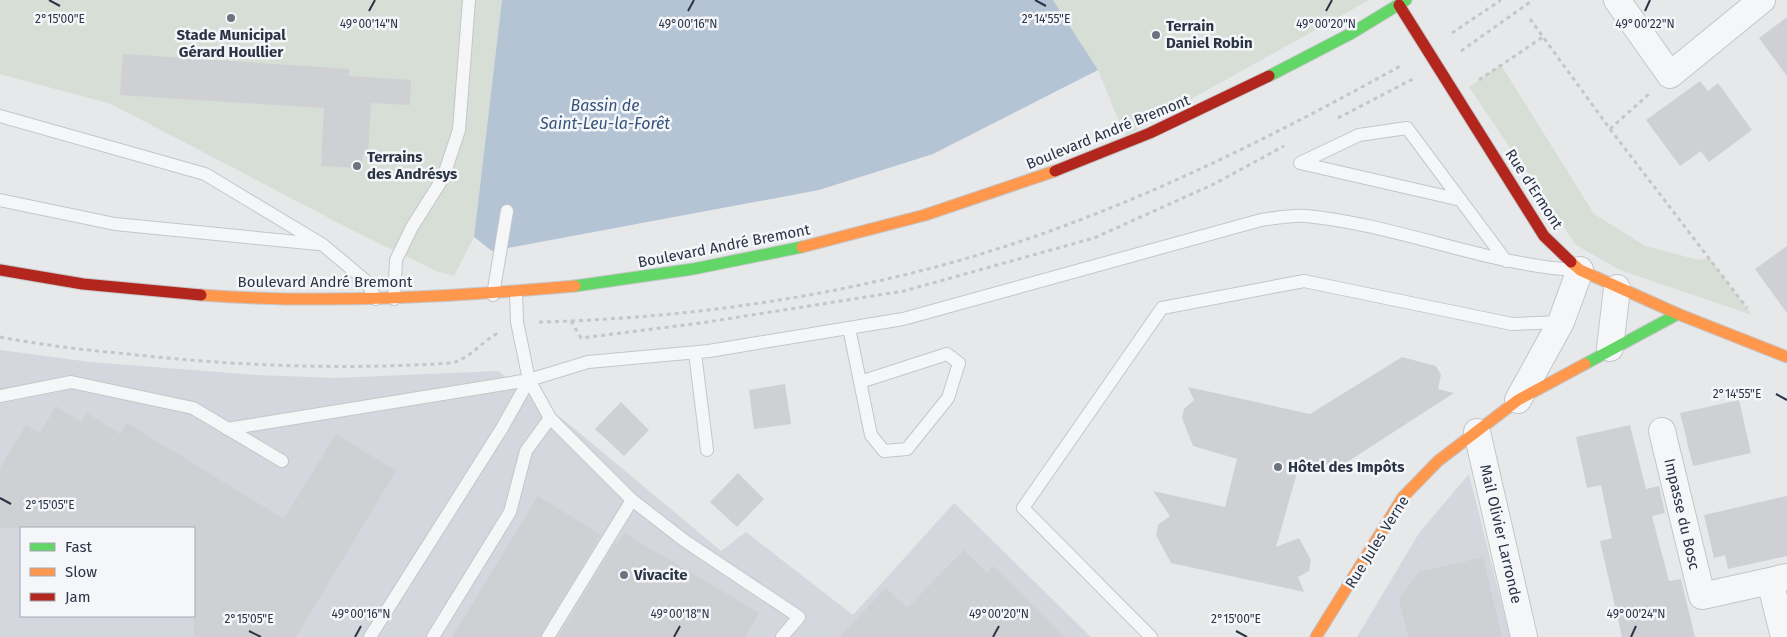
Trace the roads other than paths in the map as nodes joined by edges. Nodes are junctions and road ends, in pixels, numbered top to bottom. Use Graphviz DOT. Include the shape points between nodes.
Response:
graph roads {
  1 [pos="469,0"];
  2 [pos="1617,0"];
  3 [pos="1762,0"];
  4 [pos="1402,2"];
  5 [pos="0,116"];
  6 [pos="0,200"];
  7 [pos="1461,200"];
  8 [pos="507,211"];
  9 [pos="323,244"];
  10 [pos="1506,261"];
  11 [pos="0,270"];
  12 [pos="1580,270"];
  13 [pos="1617,288"];
  14 [pos="516,293"];
  15 [pos="493,295"];
  16 [pos="376,299"];
  17 [pos="394,299"];
  18 [pos="1678,314"];
  19 [pos="1561,322"];
  20 [pos="849,328"];
  21 [pos="1610,348"];
  22 [pos="1780,348"];
  23 [pos="695,353"];
  24 [pos="529,380"];
  25 [pos="860,382"];
  26 [pos="0,396"];
  27 [pos="1518,400"];
  28 [pos="550,418"];
  29 [pos="227,428"];
  30 [pos="1662,431"];
  31 [pos="1478,432"];
  32 [pos="708,450"];
  33 [pos="282,461"];
  34 [pos="632,500"];
  35 [pos="1779,579"];
  36 [pos="370,637"];
  37 [pos="432,637"];
  38 [pos="548,637"];
  39 [pos="782,637"];
  40 [pos="1151,637"];
  41 [pos="1316,637"];
  42 [pos="1524,637"];
  43 [pos="1784,637"];
  1 -- 17 [label="lane" via="459,130 443,178 412,227 396,260"];
  2 -- 3 [label="street" via="1670,75"];
  4 -- 12 [label="street, Rue d'Ermont" via="1544,236"];
  4 -- 14 [label="street, Boulevard André Bremont" via="1295,63 1178,121 968,203 888,226 744,260 651,276"];
  5 -- 9 [label="lane" via="205,174"];
  6 -- 9 [label="lane" via="115,224"];
  7 -- 7 [label="lane" via="1407,128 1359,135 1300,163"];
  7 -- 10 [label="lane"];
  8 -- 15 [label="lane"];
  9 -- 16 [label="lane" via="366,281"];
  10 -- 12 [label="lane" via="1538,268"];
  10 -- 20 [label="lane" via="1348,222 1304,216 1261,220 903,319"];
  11 -- 16 [label="street, Boulevard André Bremont" via="195,295"];
  12 -- 13 [label="street, Rue d'Ermont"];
  12 -- 19 [label="street, Rue Jules Verne"];
  13 -- 18 [label="street, Rue d'Ermont"];
  13 -- 21 [label="street"];
  14 -- 15 [label="street, Boulevard André Bremont"];
  14 -- 24 [label="lane" via="517,322"];
  15 -- 17 [label="street, Boulevard André Bremont"];
  16 -- 17 [label="street, Boulevard André Bremont"];
  18 -- 21 [label="street, Rue Jules Verne"];
  18 -- 22 [label="street, Rue d'Ermont"];
  19 -- 27 [label="street, Rue Jules Verne"];
  19 -- 40 [label="lane" via="1512,324 1304,281 1162,308 1023,508"];
  20 -- 23 [label="lane"];
  20 -- 25 [label="lane"];
  21 -- 27 [label="street, Rue Jules Verne"];
  23 -- 24 [label="lane" via="588,362"];
  23 -- 32 [label="lane"];
  24 -- 28 [label="lane"];
  24 -- 29 [label="lane"];
  24 -- 36 [label="lane"];
  25 -- 25 [label="lane" via="871,436 884,451 907,449 948,398 959,363 947,354"];
  26 -- 29 [label="lane" via="72,382 193,408"];
  27 -- 31 [label="street, Rue Jules Verne"];
  28 -- 34 [label="lane"];
  28 -- 37 [label="lane" via="526,451 510,512"];
  29 -- 33 [label="lane"];
  30 -- 35 [label="street, Impasse du Bosc" via="1702,596"];
  31 -- 41 [label="street, Rue Jules Verne" via="1438,461 1403,497"];
  31 -- 42 [label="street, Mail Olivier Larronde"];
  34 -- 38 [label="lane"];
  34 -- 39 [label="lane" via="685,541 799,617"];
  35 -- 43 [label="street"];
}
